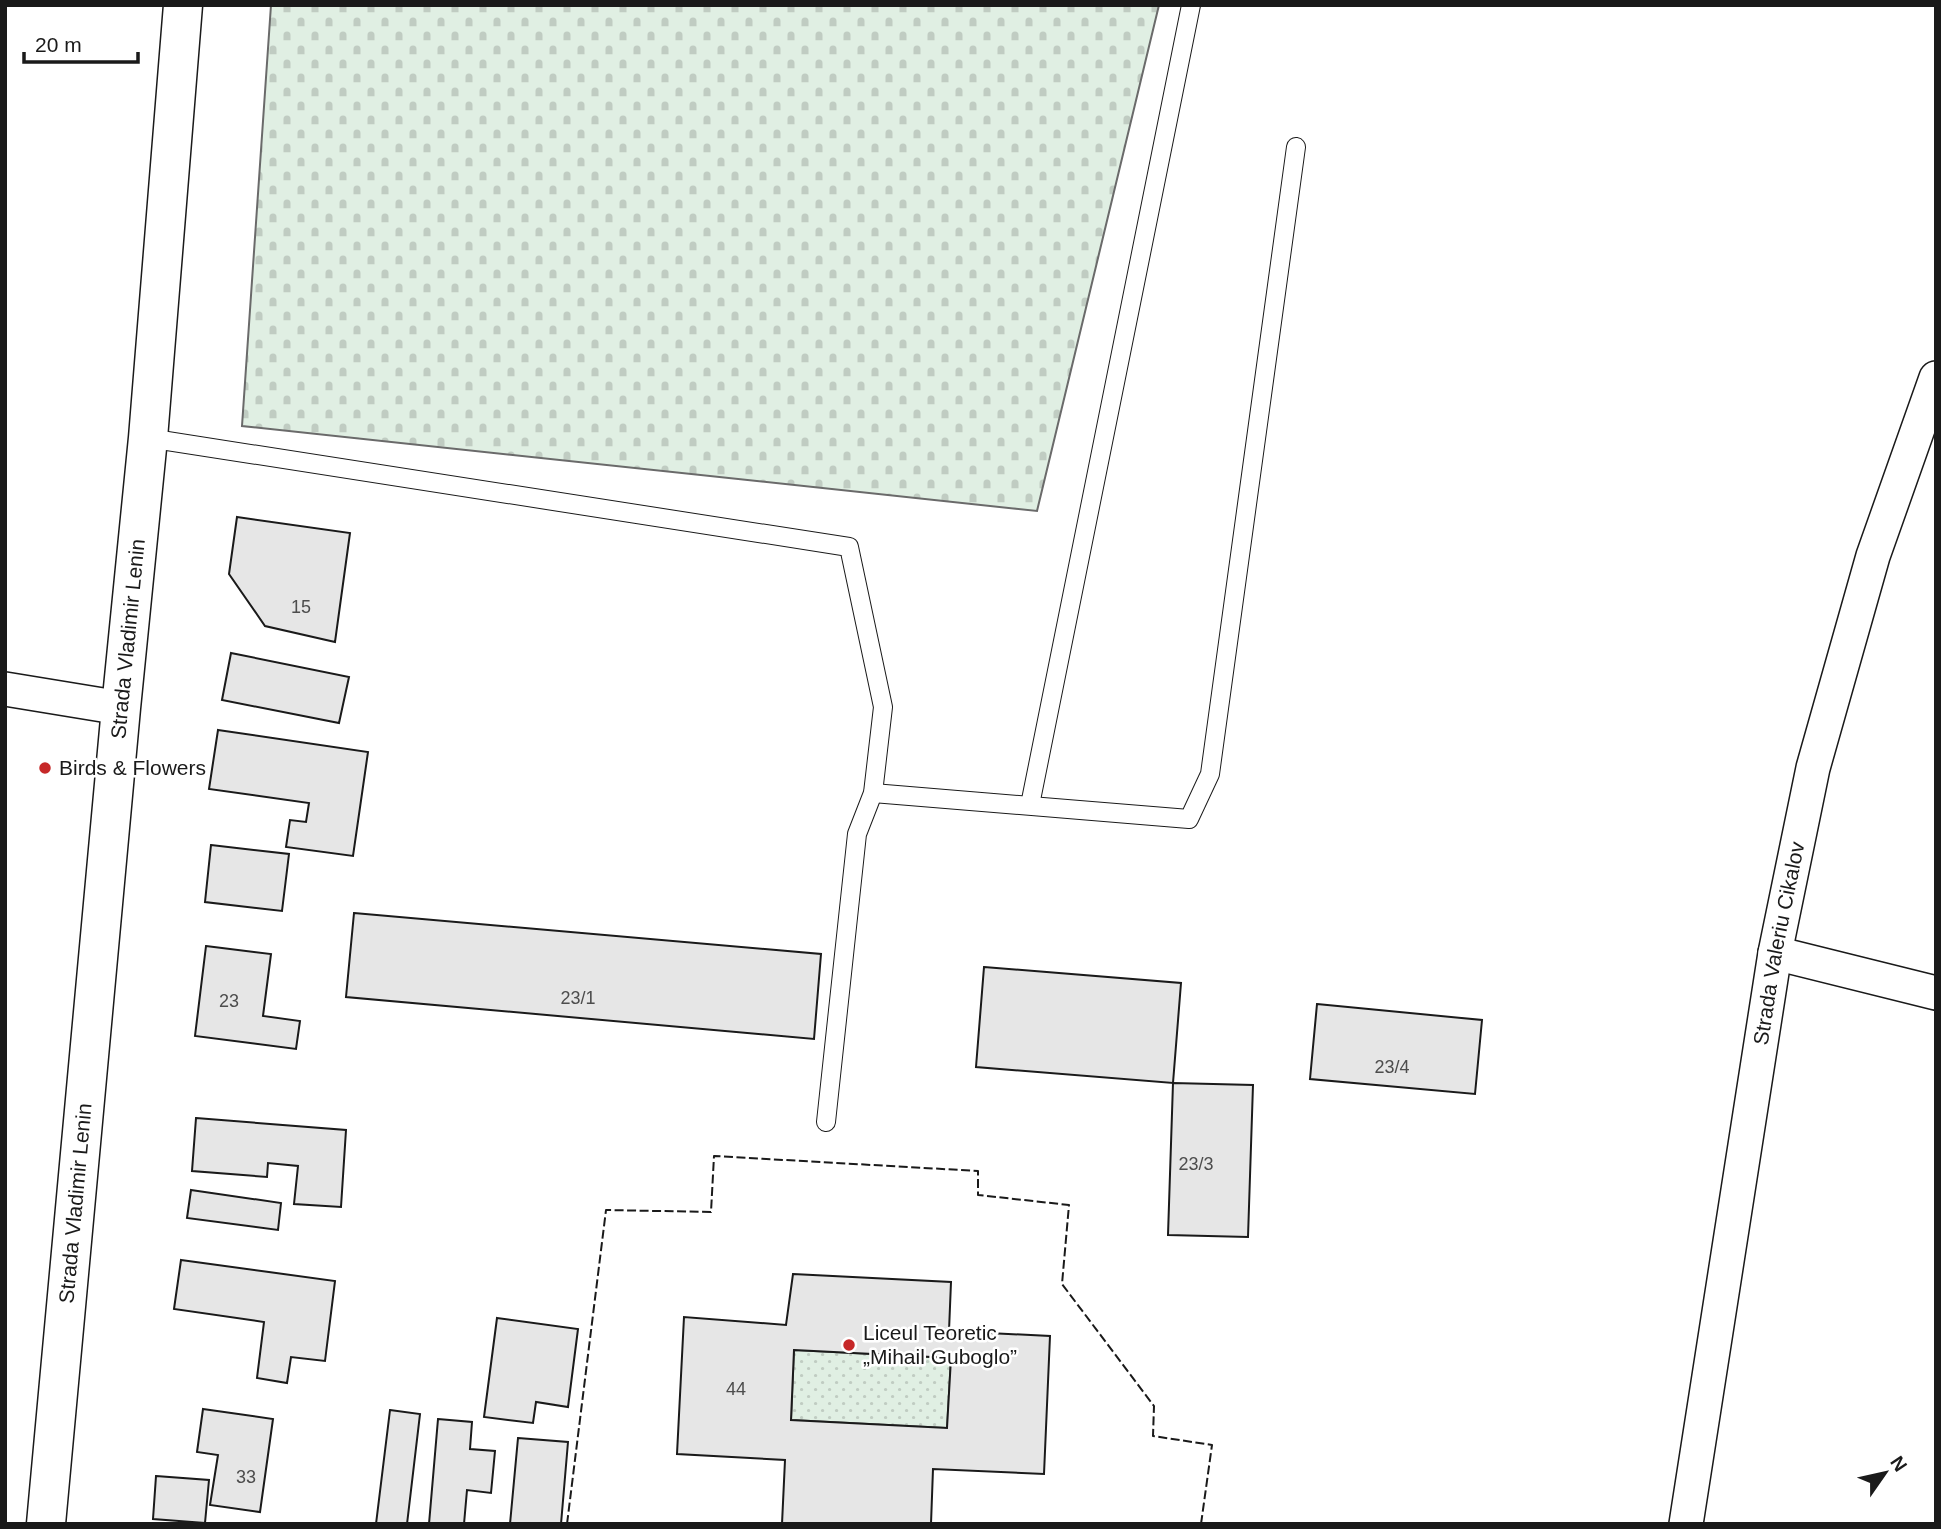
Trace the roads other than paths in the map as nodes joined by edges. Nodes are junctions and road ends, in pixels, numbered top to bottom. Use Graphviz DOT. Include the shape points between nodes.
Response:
graph roads {
  1 [pos="183,5"];
  2 [pos="1191,5"];
  3 [pos="1296,147"];
  4 [pos="1936,378"];
  5 [pos="148,439"];
  6 [pos="5,689"];
  7 [pos="121,708"];
  8 [pos="873,793"];
  9 [pos="1030,805"];
  10 [pos="1775,953"];
  11 [pos="1936,993"];
  12 [pos="826,1122"];
  13 [pos="46,1524"];
  14 [pos="1686,1524"];
  1 -- 5 [label="main road, Strada Vladimir Lenin"];
  2 -- 9 [label="lane"];
  3 -- 9 [label="lane" via="1210,774 1189,819"];
  4 -- 10 [label="street, Strada Valeriu Cikalov" via="1873,556 1814,768"];
  5 -- 7 [label="main road, Strada Vladimir Lenin"];
  5 -- 8 [label="lane" via="849,547 883,707"];
  6 -- 7 [label="street"];
  7 -- 13 [label="main road, Strada Vladimir Lenin"];
  8 -- 9 [label="lane"];
  8 -- 12 [label="lane" via="857,834"];
  10 -- 11 [label="street"];
  10 -- 14 [label="street, Strada Valeriu Cikalov"];
}
